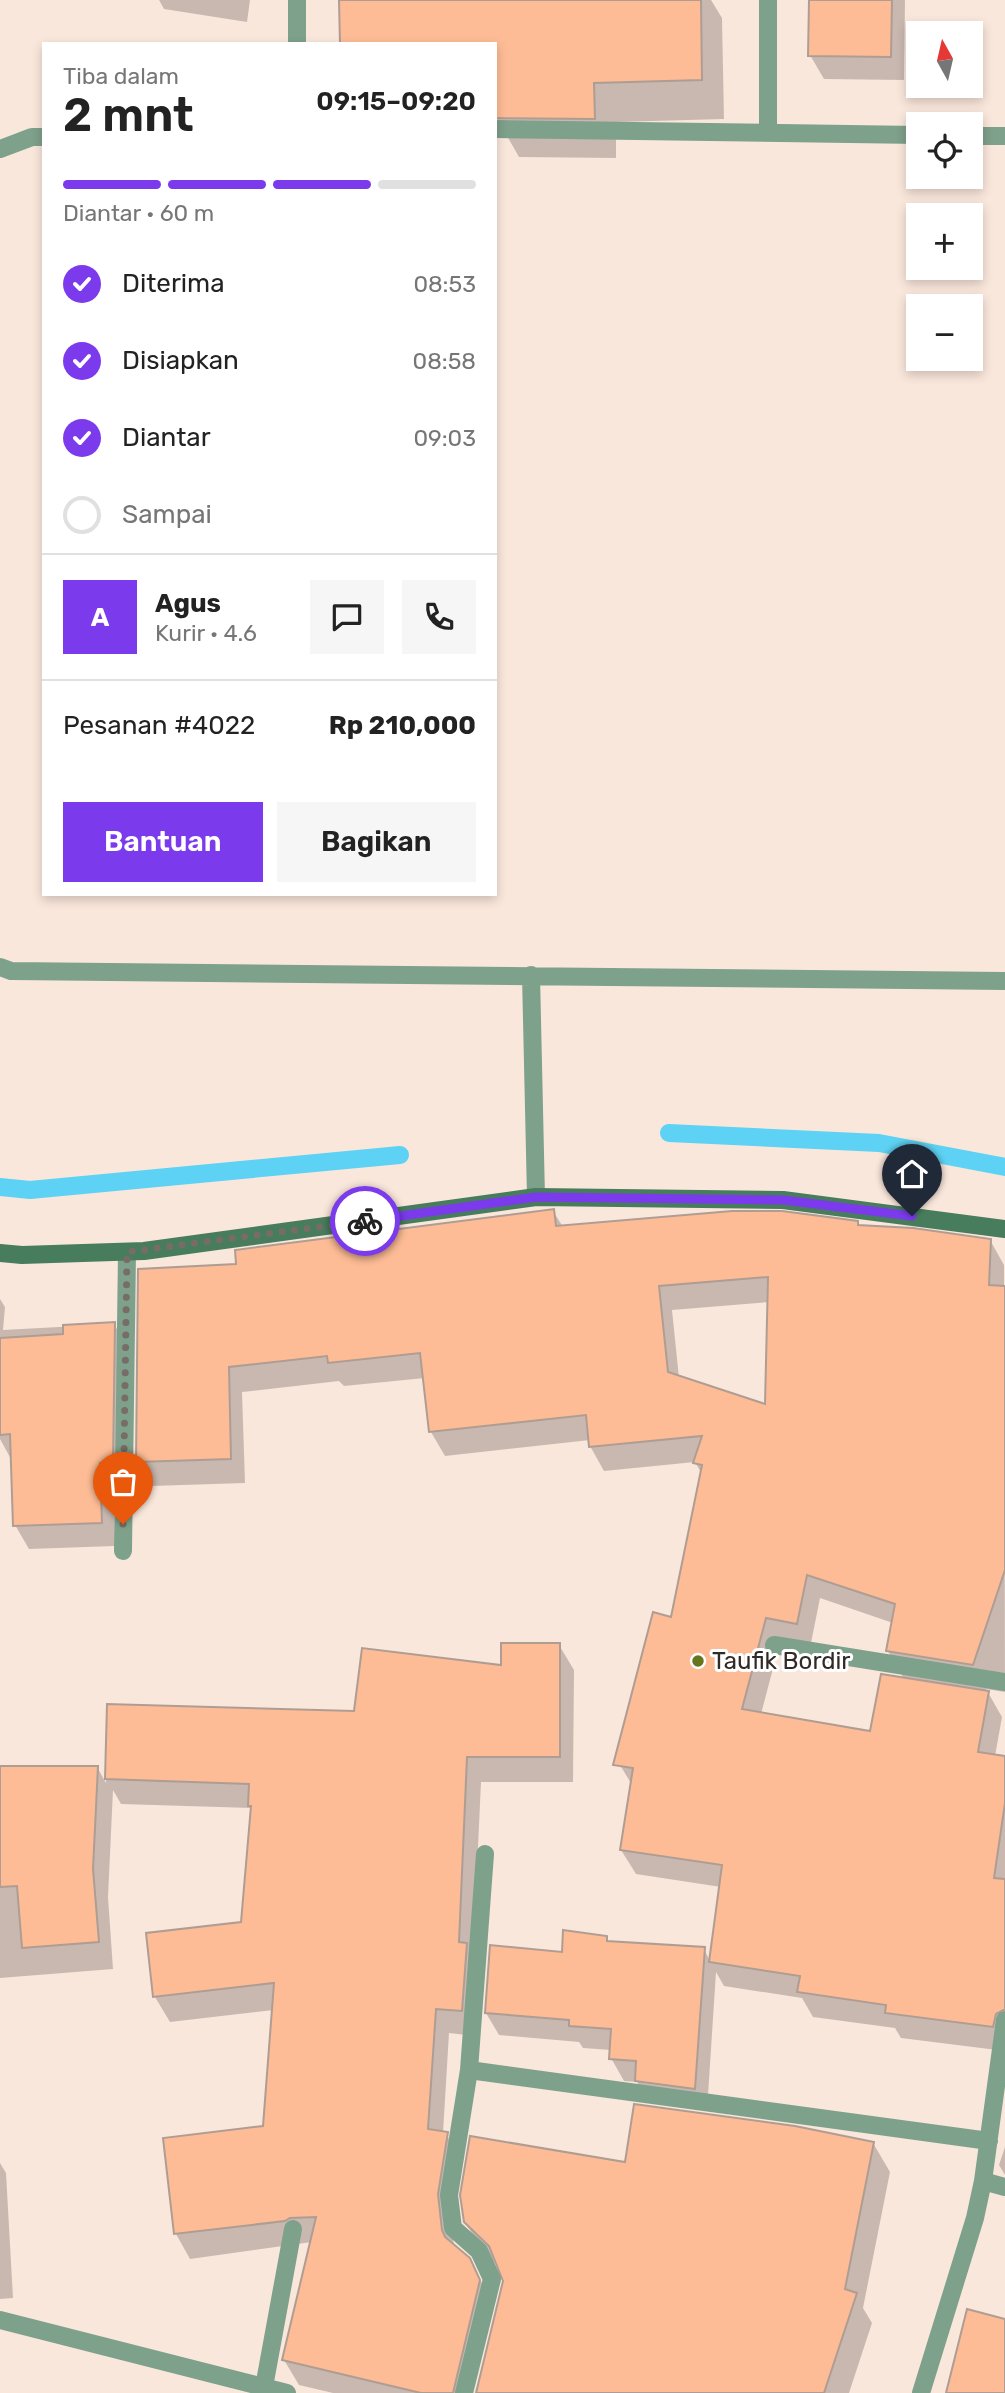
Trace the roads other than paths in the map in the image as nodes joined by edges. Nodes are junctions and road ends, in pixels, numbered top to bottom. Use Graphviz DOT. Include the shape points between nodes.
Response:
graph roads {
  1 [pos="297,0"];
  2 [pos="768,0"];
  3 [pos="297,42"];
  4 [pos="497,129"];
  5 [pos="768,133"];
  6 [pos="906,135"];
  7 [pos="983,136"];
  8 [pos="1005,136"];
  9 [pos="42,137"];
  10 [pos="0,149"];
  11 [pos="0,967"];
  12 [pos="531,975"];
  13 [pos="1005,981"];
  14 [pos="536,1197"];
  15 [pos="1005,1229"];
  16 [pos="127,1252"];
  17 [pos="0,1253"];
  18 [pos="123,1551"];
  19 [pos="774,1645"];
  20 [pos="1005,1682"];
  21 [pos="485,1854"];
  22 [pos="1005,2020"];
  23 [pos="469,2070"];
  24 [pos="989,2141"];
  25 [pos="983,2181"];
  26 [pos="1005,2187"];
  27 [pos="293,2229"];
  28 [pos="0,2320"];
  29 [pos="264,2387"];
  30 [pos="287,2393"];
  31 [pos="464,2393"];
  32 [pos="920,2393"];
  1 -- 3 [label="street"];
  2 -- 5 [label="street"];
  4 -- 5 [label="street"];
  5 -- 6 [label="street"];
  7 -- 8 [label="street"];
  9 -- 10 [label="street"];
  11 -- 12 [label="street" via="11,971"];
  12 -- 13 [label="street"];
  12 -- 14 [label="street"];
  14 -- 15 [label="main road" via="783,1200"];
  14 -- 16 [label="main road"];
  16 -- 17 [label="main road"];
  16 -- 18 [label="street"];
  19 -- 20 [label="street"];
  21 -- 23 [label="street"];
  22 -- 24 [label="street"];
  23 -- 24 [label="street"];
  23 -- 31 [label="street" via="449,2195 451,2217 453,2228 479,2251 492,2279"];
  24 -- 25 [label="street"];
  25 -- 26 [label="street"];
  25 -- 32 [label="street"];
  27 -- 29 [label="street"];
  28 -- 29 [label="street"];
  29 -- 30 [label="street"];
}
